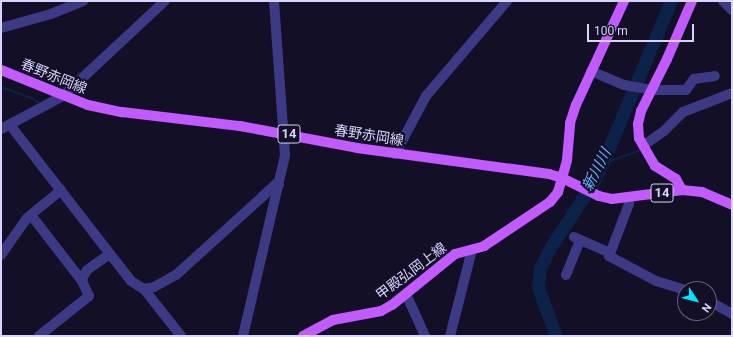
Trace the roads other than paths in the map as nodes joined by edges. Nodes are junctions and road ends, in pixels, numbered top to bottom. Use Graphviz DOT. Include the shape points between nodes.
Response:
graph roads {
  1 [pos="83,1"];
  2 [pos="165,1"];
  3 [pos="274,1"];
  4 [pos="507,1"];
  5 [pos="624,1"];
  6 [pos="692,1"];
  7 [pos="723,1"];
  8 [pos="732,10"];
  9 [pos="1,28"];
  10 [pos="1,70"];
  11 [pos="591,71"];
  12 [pos="716,76"];
  13 [pos="651,90"];
  14 [pos="732,93"];
  15 [pos="63,96"];
  16 [pos="5,127"];
  17 [pos="285,134"];
  18 [pos="645,148"];
  19 [pos="395,154"];
  20 [pos="562,178"];
  21 [pos="279,185"];
  22 [pos="61,190"];
  23 [pos="682,190"];
  24 [pos="628,198"];
  25 [pos="732,205"];
  26 [pos="32,215"];
  27 [pos="472,250"];
  28 [pos="610,253"];
  29 [pos="110,254"];
  30 [pos="1,255"];
  31 [pos="566,275"];
  32 [pos="82,281"];
  33 [pos="677,288"];
  34 [pos="144,289"];
  35 [pos="406,294"];
  36 [pos="717,306"];
  37 [pos="732,314"];
  38 [pos="178,335"];
  39 [pos="39,336"];
  40 [pos="243,336"];
  41 [pos="303,336"];
  42 [pos="425,336"];
  43 [pos="450,336"];
  1 -- 9 [label="street" via="51,14"];
  2 -- 15 [label="street"];
  3 -- 17 [label="street"];
  4 -- 19 [label="street" via="426,96"];
  5 -- 11 [label="main road, 甲殿弘岡上線"];
  6 -- 13 [label="main road"];
  7 -- 8 [label="street"];
  10 -- 15 [label="main road, 春野赤岡線 / 14"];
  11 -- 13 [label="street"];
  11 -- 20 [label="main road, 甲殿弘岡上線" via="570,123 567,160"];
  12 -- 13 [label="street" via="694,79 686,90"];
  13 -- 18 [label="main road" via="638,124 639,138"];
  14 -- 18 [label="street" via="683,112"];
  15 -- 16 [label="street"];
  15 -- 17 [label="main road, 春野赤岡線 / 14" via="88,105 122,112"];
  16 -- 22 [label="street"];
  17 -- 19 [label="main road, 春野赤岡線 / 14"];
  17 -- 21 [label="street" via="286,155"];
  18 -- 23 [label="main road" via="655,166 676,180"];
  19 -- 20 [label="main road, 春野赤岡線 / 14"];
  20 -- 24 [label="main road, 春野赤岡線 / 14" via="590,193 612,198"];
  20 -- 27 [label="main road, 甲殿弘岡上線" via="558,192 550,202 484,246"];
  21 -- 34 [label="street" via="272,188 176,275 154,287"];
  21 -- 40 [label="street"];
  22 -- 26 [label="street"];
  22 -- 29 [label="street"];
  23 -- 24 [label="main road, 春野赤岡線 / 14"];
  23 -- 25 [label="main road, 春野赤岡線 / 14" via="702,192"];
  24 -- 28 [label="street" via="629,204"];
  26 -- 30 [label="street"];
  26 -- 32 [label="street"];
  27 -- 35 [label="main road, 甲殿弘岡上線" via="455,254"];
  27 -- 43 [label="street"];
  28 -- 31 [label="street" via="577,239"];
  28 -- 33 [label="street" via="609,256 656,281"];
  29 -- 32 [label="street" via="87,270"];
  29 -- 34 [label="street" via="131,281"];
  32 -- 39 [label="street" via="89,296"];
  34 -- 38 [label="street"];
  35 -- 41 [label="main road, 甲殿弘岡上線" via="381,311 333,320"];
  35 -- 42 [label="street"];
  36 -- 37 [label="street"];
}
